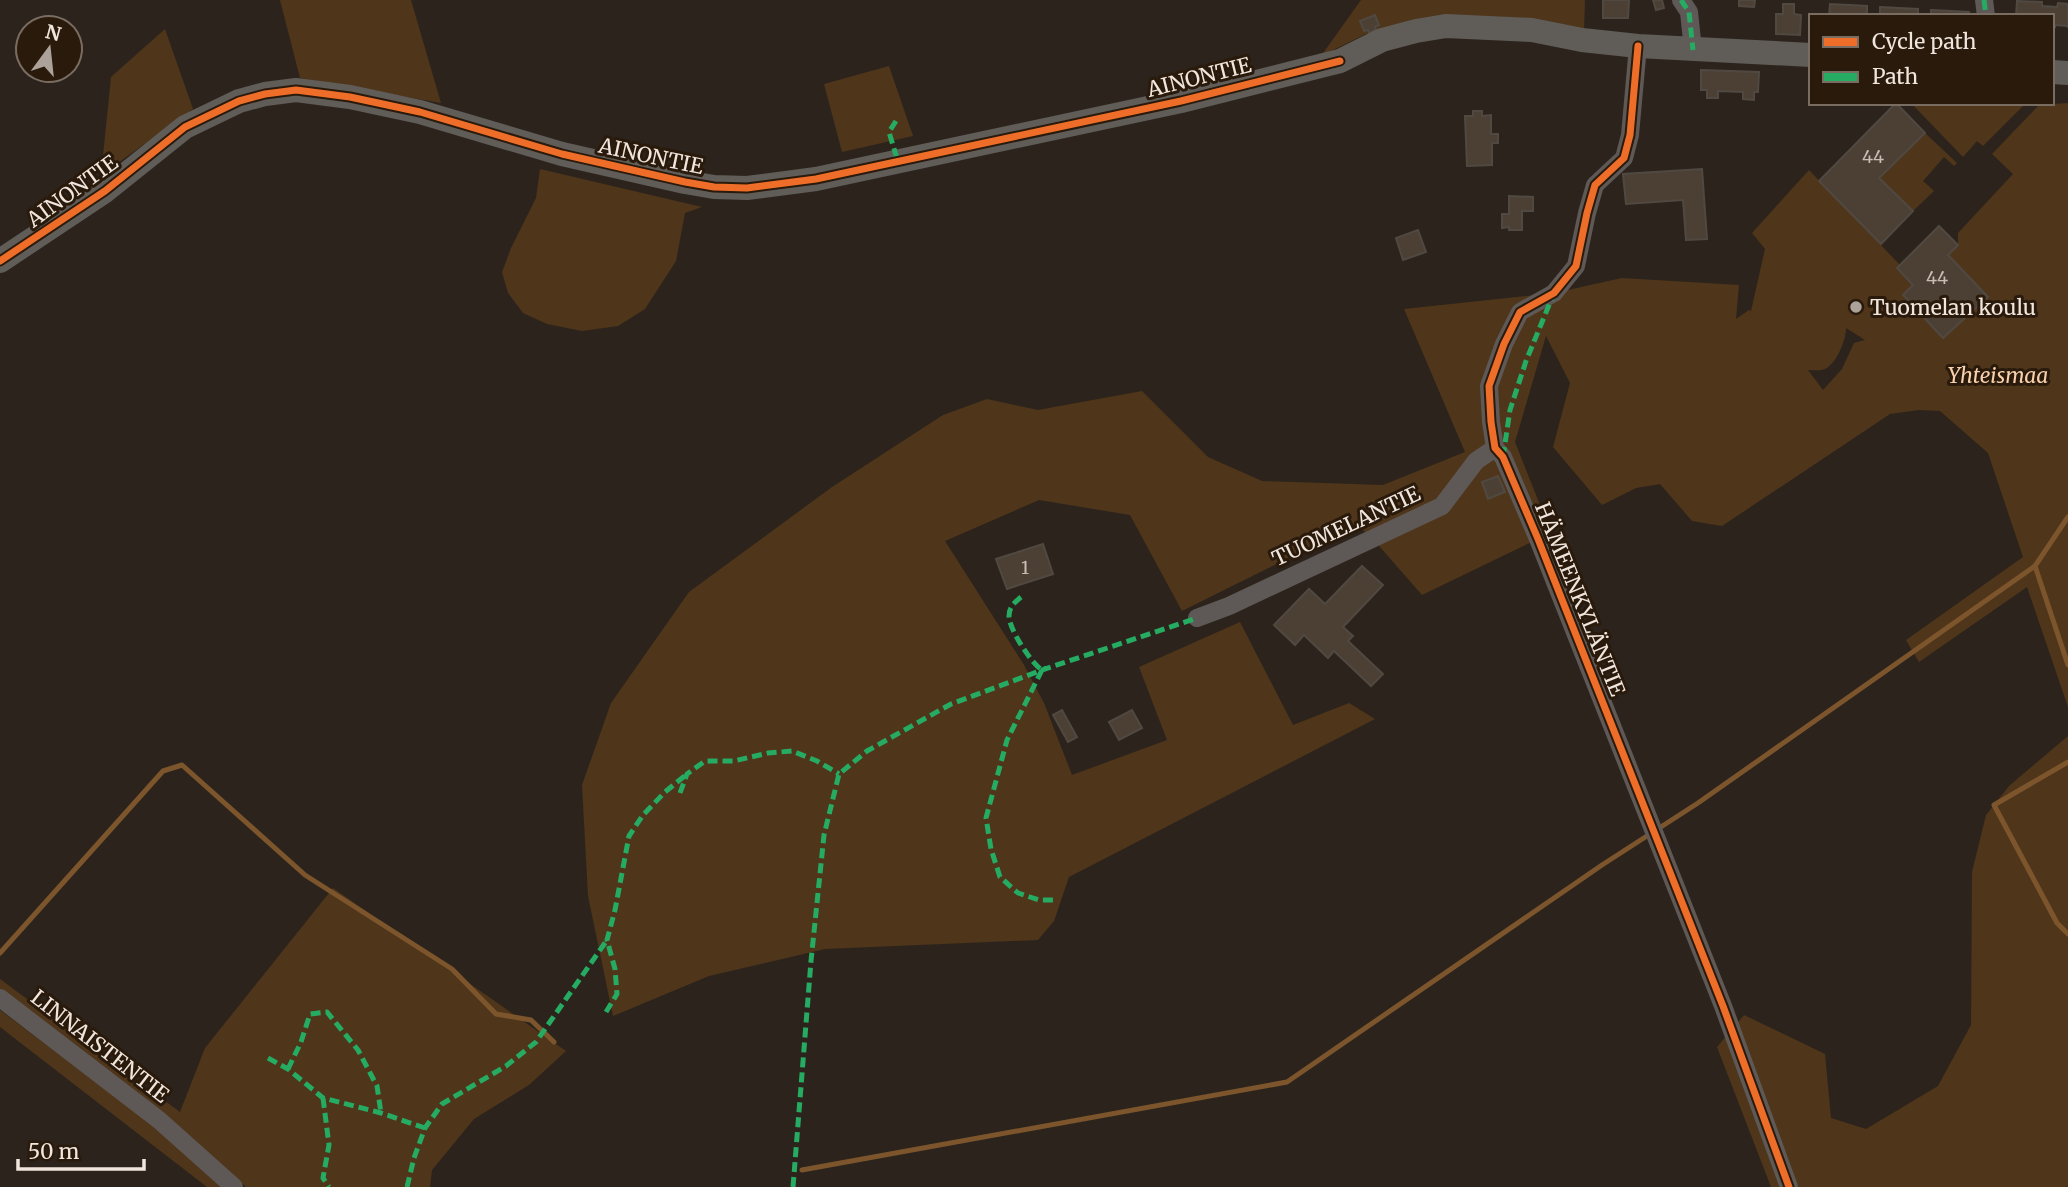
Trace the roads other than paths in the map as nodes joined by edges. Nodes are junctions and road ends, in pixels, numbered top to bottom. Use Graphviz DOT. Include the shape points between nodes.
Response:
graph roads {
  1 [pos="1681,0"];
  2 [pos="1638,46"];
  3 [pos="1693,50"];
  4 [pos="1809,55"];
  5 [pos="0,261"];
  6 [pos="1495,448"];
  7 [pos="1197,618"];
  8 [pos="0,998"];
  9 [pos="234,1187"];
  10 [pos="1789,1187"];
  1 -- 3 [label="street" via="1689,12"];
  2 -- 3 [label="street, AINONTIE"];
  2 -- 5 [label="street, AINONTIE" via="1532,30 1446,26 1382,40 1340,61 1181,101 816,179 747,188 685,182 576,157 419,112 296,90 239,101 185,127 105,191"];
  2 -- 6 [label="street, HÄMEENKYLÄNTIE" via="1624,158 1595,185 1576,266 1554,293 1520,312 1500,355 1489,386"];
  3 -- 4 [label="street, AINONTIE"];
  6 -- 7 [label="street, TUOMELANTIE" via="1476,461 1442,506"];
  6 -- 10 [label="street, HÄMEENKYLÄNTIE" via="1538,539 1648,815"];
  8 -- 9 [label="street, LINNAISTENTIE" via="159,1120"];
}
